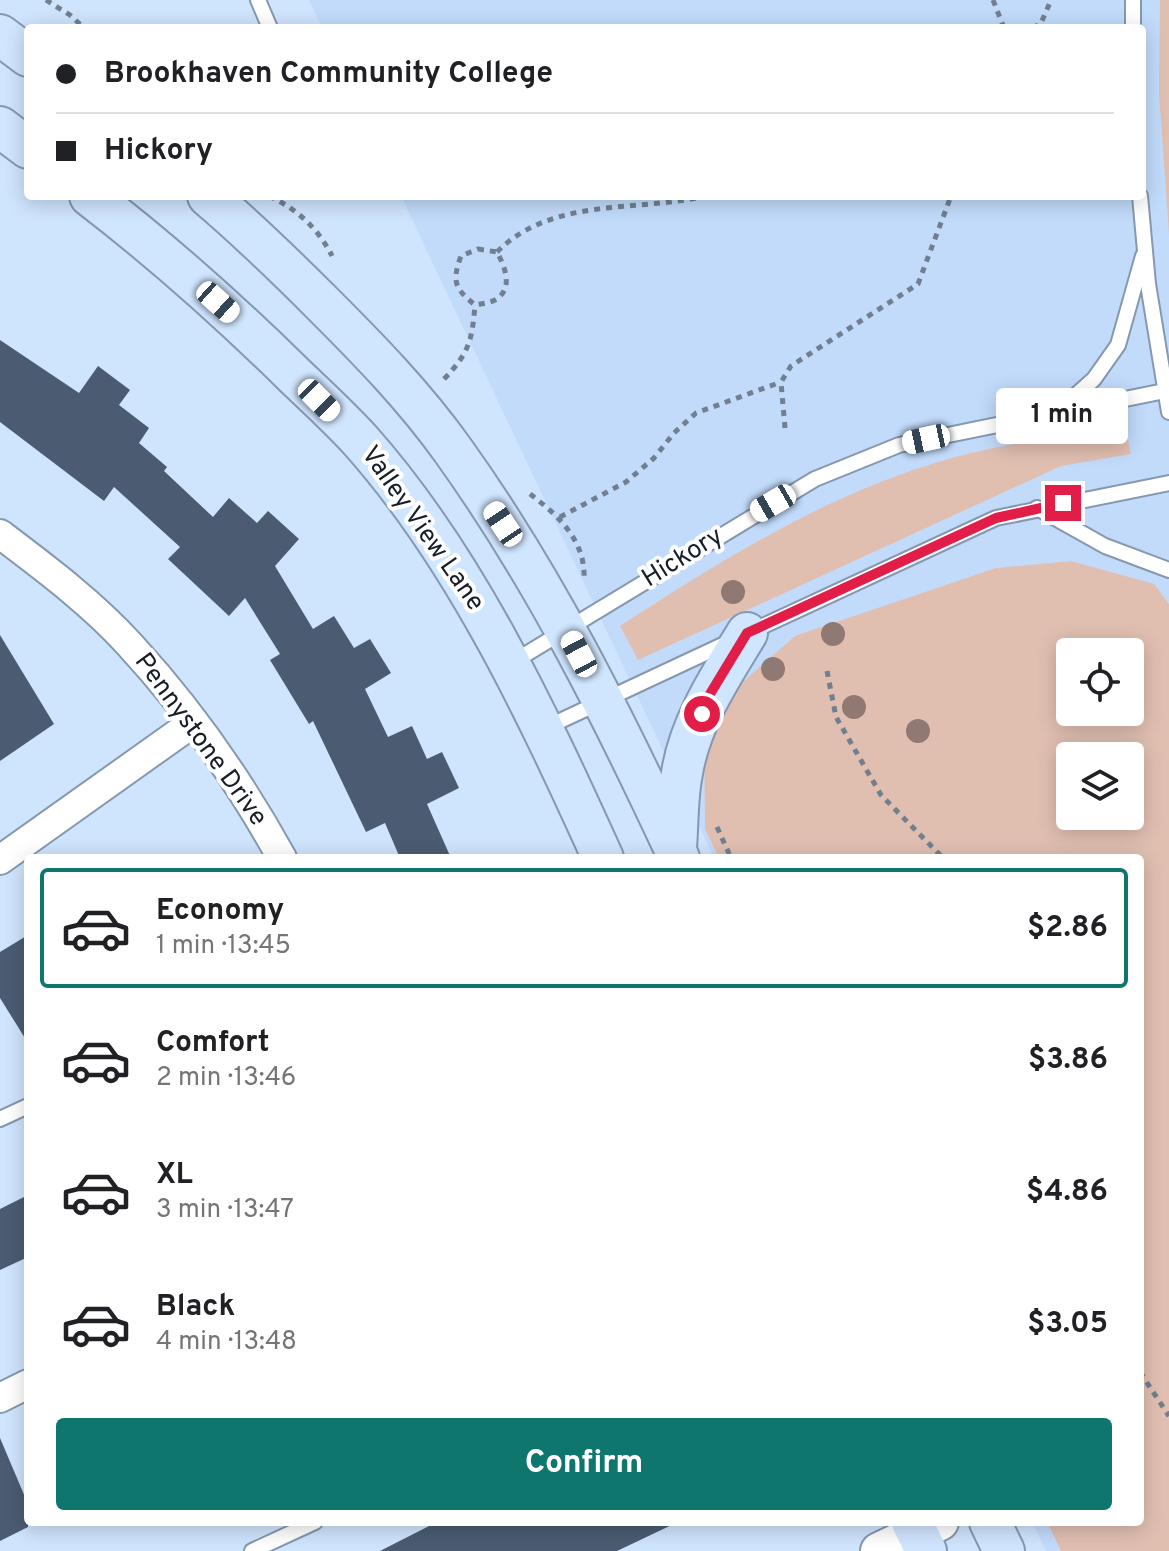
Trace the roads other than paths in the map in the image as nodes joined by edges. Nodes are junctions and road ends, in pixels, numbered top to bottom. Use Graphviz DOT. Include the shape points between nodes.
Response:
graph roads {
  1 [pos="258,0"];
  2 [pos="1133,0"];
  3 [pos="268,24"];
  4 [pos="1133,24"];
  5 [pos="0,35"];
  6 [pos="24,53"];
  7 [pos="0,127"];
  8 [pos="24,145"];
  9 [pos="95,200"];
  10 [pos="212,200"];
  11 [pos="1140,200"];
  12 [pos="1145,248"];
  13 [pos="1167,390"];
  14 [pos="1169,412"];
  15 [pos="1057,413"];
  16 [pos="1169,483"];
  17 [pos="1037,508"];
  18 [pos="0,534"];
  19 [pos="1169,570"];
  20 [pos="567,630"];
  21 [pos="747,633"];
  22 [pos="509,665"];
  23 [pos="605,701"];
  24 [pos="194,722"];
  25 [pos="544,728"];
  26 [pos="4,852"];
  27 [pos="280,854"];
  28 [pos="601,854"];
  29 [pos="678,854"];
  30 [pos="24,1108"];
  31 [pos="0,1119"];
  32 [pos="24,1386"];
  33 [pos="0,1398"];
  34 [pos="306,1526"];
  35 [pos="992,1526"];
  36 [pos="924,1532"];
  37 [pos="252,1551"];
  38 [pos="879,1551"];
  39 [pos="1004,1551"];
  1 -- 3 [label="lane"];
  2 -- 4 [label="lane"];
  5 -- 6 [label="main road"];
  7 -- 8 [label="main road"];
  9 -- 22 [label="main road, Valley View Lane" via="239,321 360,440 469,591"];
  10 -- 20 [label="main road" via="385,366 451,447"];
  11 -- 12 [label="lane"];
  12 -- 13 [label="lane"];
  12 -- 15 [label="lane" via="1118,345 1094,379"];
  13 -- 14 [label="lane"];
  13 -- 15 [label="lane, Hickory"];
  15 -- 20 [label="lane, Hickory" via="899,445 815,479"];
  16 -- 17 [label="lane"];
  17 -- 19 [label="lane" via="1105,546"];
  17 -- 21 [label="lane" via="996,518"];
  18 -- 24 [label="street, Pennystone Drive" via="129,644"];
  20 -- 22 [label="lane, Hickory"];
  20 -- 23 [label="main road"];
  21 -- 23 [label="lane"];
  21 -- 29 [label="main road" via="710,694 693,735 682,772"];
  22 -- 25 [label="main road, Valley View Lane"];
  23 -- 25 [label="lane"];
  23 -- 29 [label="main road"];
  24 -- 26 [label="street"];
  24 -- 27 [label="street, Pennystone Drive"];
  25 -- 28 [label="main road, Valley View Lane"];
  30 -- 31 [label="lane"];
  32 -- 33 [label="street"];
  34 -- 37 [label="lane"];
  35 -- 39 [label="main road"];
  36 -- 38 [label="street"];
}
